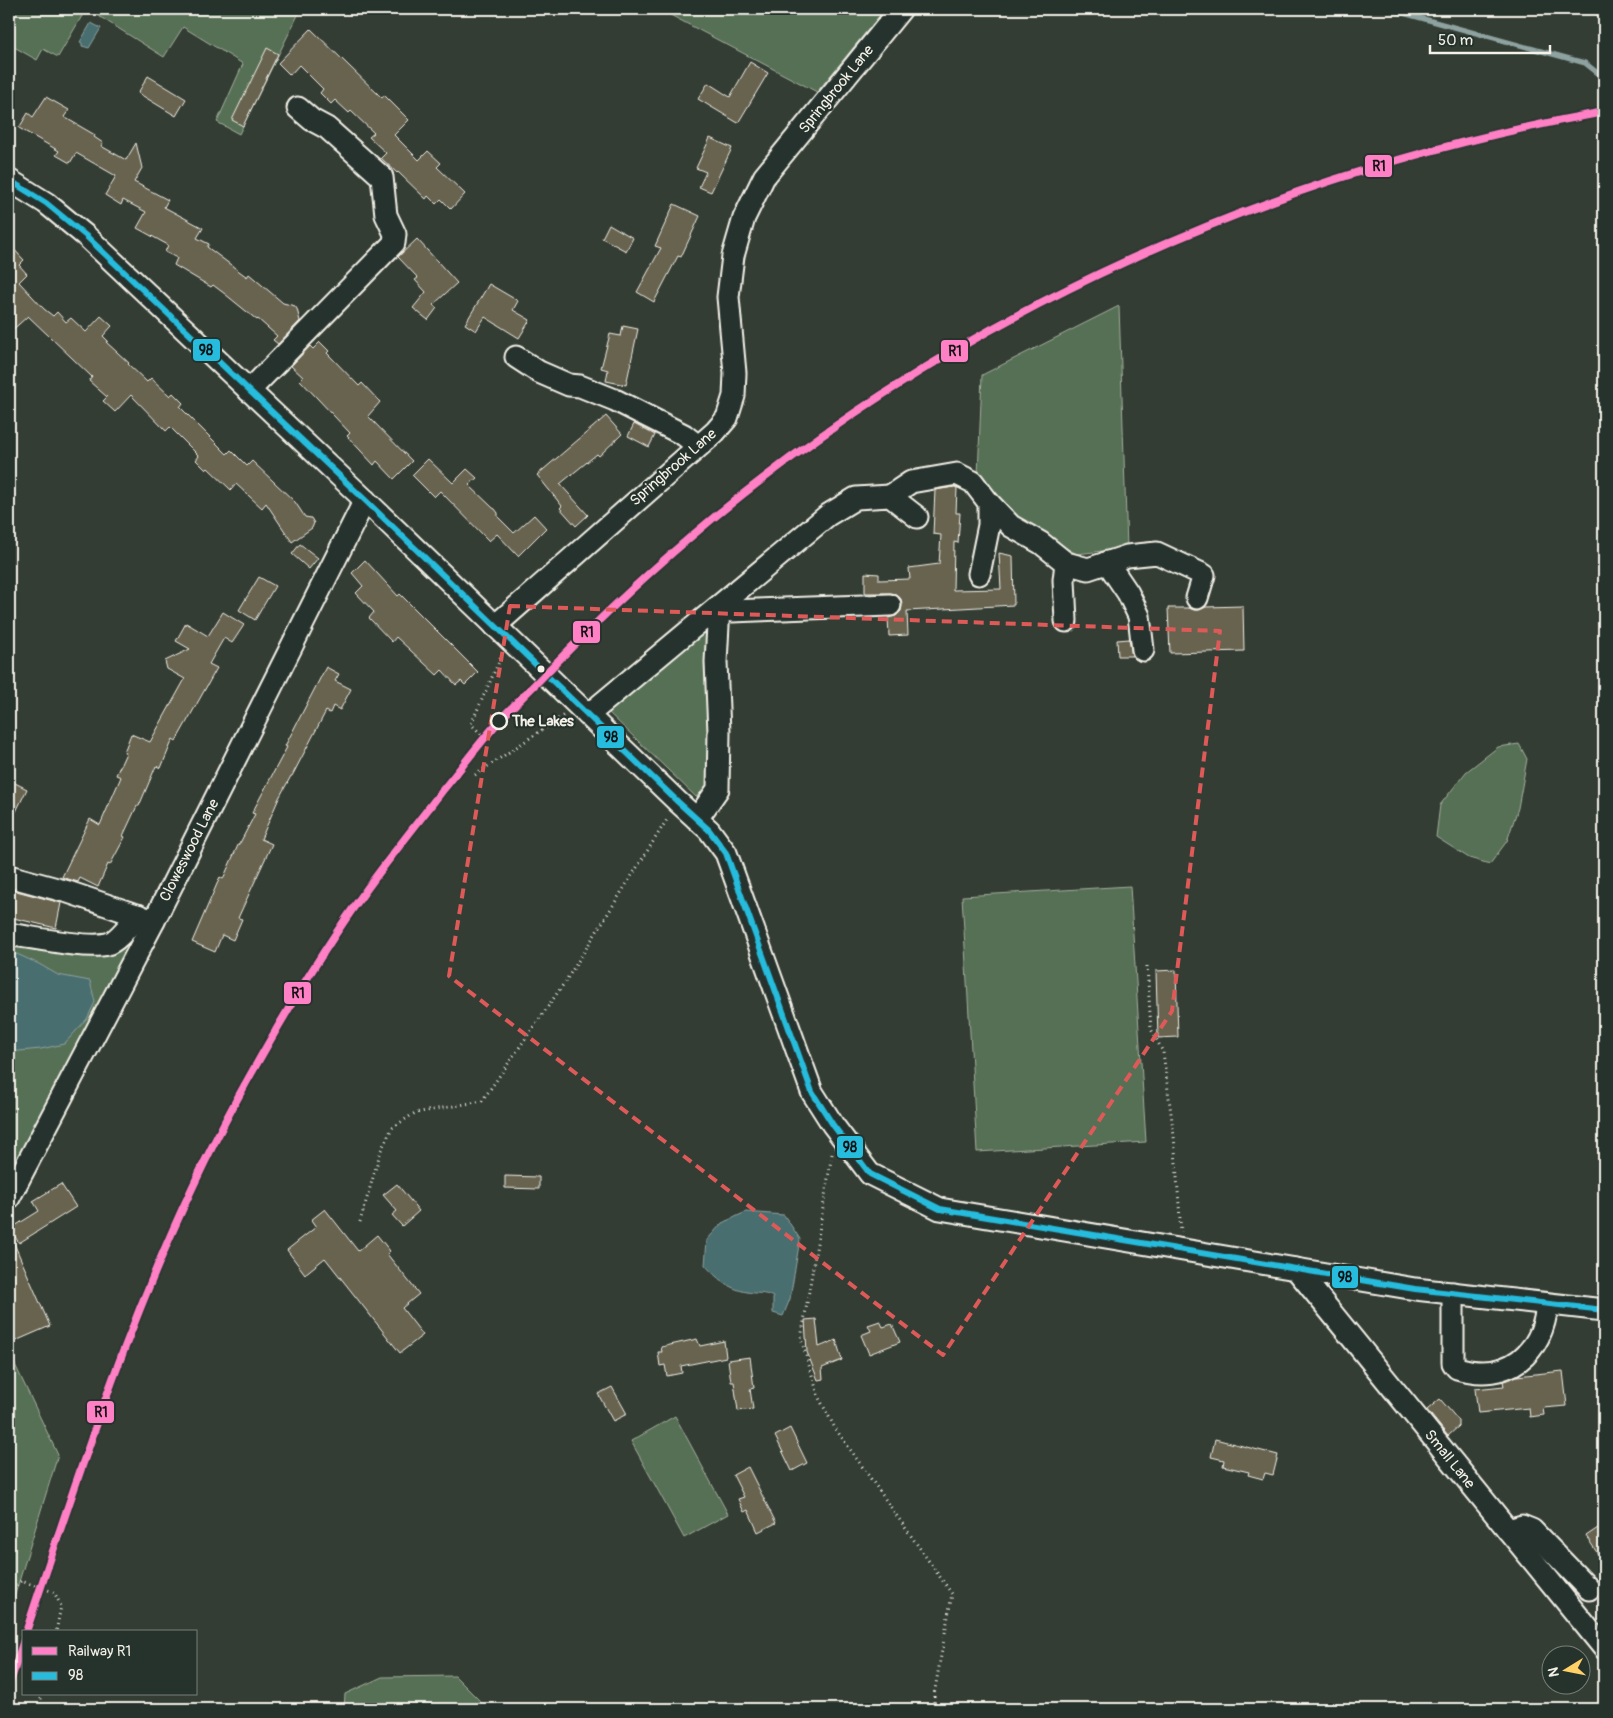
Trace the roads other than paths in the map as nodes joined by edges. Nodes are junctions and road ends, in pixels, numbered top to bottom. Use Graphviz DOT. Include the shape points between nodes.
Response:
graph roads {
  1 [pos="901,9"];
  2 [pos="298,108"];
  3 [pos="9,180"];
  4 [pos="516,357"];
  5 [pos="249,391"];
  6 [pos="698,446"];
  7 [pos="890,496"];
  8 [pos="365,500"];
  9 [pos="989,504"];
  10 [pos="917,517"];
  11 [pos="1107,562"];
  12 [pos="1066,563"];
  13 [pos="979,574"];
  14 [pos="1197,598"];
  15 [pos="890,605"];
  16 [pos="1066,621"];
  17 [pos="495,626"];
  18 [pos="1143,650"];
  19 [pos="580,711"];
  20 [pos="697,819"];
  21 [pos="9,876"];
  22 [pos="146,918"];
  23 [pos="9,936"];
  24 [pos="9,1198"];
  25 [pos="1296,1270"];
  26 [pos="1453,1293"];
  27 [pos="1547,1304"];
  28 [pos="1604,1310"];
  29 [pos="1508,1530"];
  30 [pos="1589,1589"];
  31 [pos="1604,1648"];
  1 -- 6 [label="street, Springbrook Lane" via="764,177 744,218 733,256 728,297 734,396 726,418"];
  2 -- 5 [label="street" via="327,128 382,177 386,214 395,234 394,243"];
  3 -- 5 [label="street" via="46,203 86,236"];
  4 -- 6 [label="street" via="539,372 615,400 684,435"];
  5 -- 8 [label="street"];
  6 -- 17 [label="street, Springbrook Lane"];
  7 -- 9 [label="street" via="911,482 957,474 973,482"];
  7 -- 10 [label="street"];
  7 -- 19 [label="street" via="856,498 828,515"];
  8 -- 17 [label="street"];
  8 -- 22 [label="street, Cloweswood Lane"];
  9 -- 12 [label="street" via="1011,526"];
  9 -- 13 [label="street"];
  11 -- 12 [label="street" via="1088,569"];
  11 -- 14 [label="street" via="1157,553 1204,575"];
  11 -- 18 [label="street" via="1139,616"];
  12 -- 16 [label="street"];
  15 -- 20 [label="street" via="732,611 719,607 716,662 718,789"];
  17 -- 19 [label="street" via="512,648"];
  19 -- 20 [label="street"];
  20 -- 25 [label="street" via="726,853 812,1092 870,1174 940,1209"];
  21 -- 22 [label="street"];
  22 -- 23 [label="street" via="108,944"];
  22 -- 24 [label="street, Cloweswood Lane"];
  25 -- 26 [label="street"];
  25 -- 29 [label="street, Small Lane"];
  26 -- 27 [label="street"];
  26 -- 27 [label="street" via="1453,1362 1465,1371 1494,1371 1516,1364 1541,1333"];
  27 -- 28 [label="street"];
  29 -- 30 [label="street" via="1522,1526 1532,1530"];
  29 -- 31 [label="street, Small Lane"];
}
